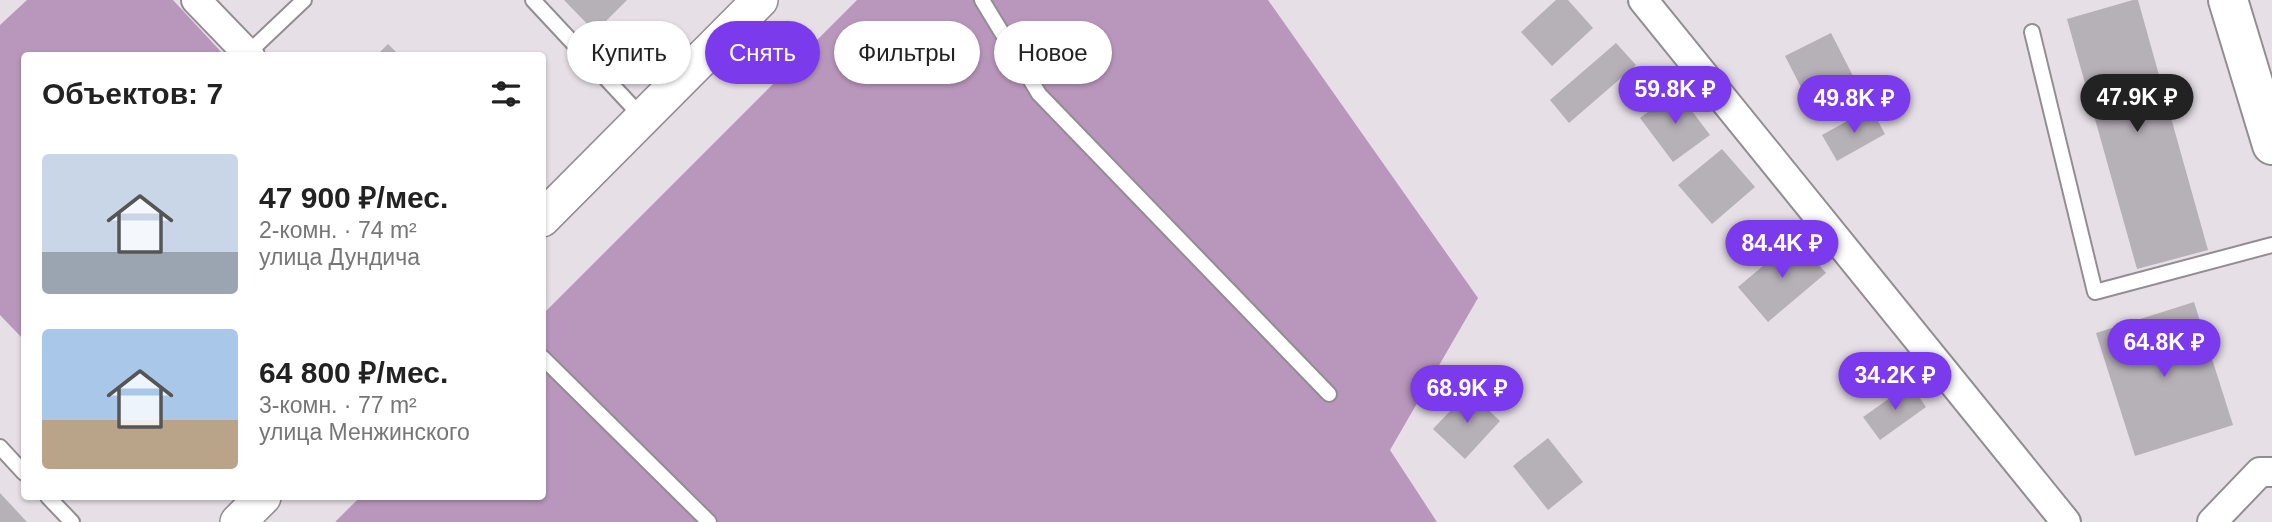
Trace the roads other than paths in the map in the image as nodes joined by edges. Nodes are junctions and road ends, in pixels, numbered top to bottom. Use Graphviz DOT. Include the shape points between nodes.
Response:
graph roads {
  1 [pos="196,0"];
  2 [pos="304,0"];
  3 [pos="534,0"];
  4 [pos="760,0"];
  5 [pos="982,0"];
  6 [pos="1643,0"];
  7 [pos="2228,0"];
  8 [pos="2032,32"];
  9 [pos="246,52"];
  10 [pos="252,52"];
  11 [pos="643,118"];
  12 [pos="2272,145"];
  13 [pos="546,215"];
  14 [pos="2272,245"];
  15 [pos="546,361"];
  16 [pos="1329,394"];
  17 [pos="0,447"];
  18 [pos="21,469"];
  19 [pos="2272,472"];
  20 [pos="51,500"];
  21 [pos="260,500"];
  22 [pos="72,522"];
  23 [pos="238,522"];
  24 [pos="709,522"];
  25 [pos="2066,522"];
  26 [pos="2212,522"];
  1 -- 9 [label="street"];
  2 -- 10 [label="lane"];
  3 -- 11 [label="lane"];
  4 -- 11 [label="street"];
  5 -- 16 [label="lane" via="1039,94"];
  6 -- 25 [label="street"];
  7 -- 12 [label="main road"];
  8 -- 14 [label="lane" via="2095,292"];
  11 -- 13 [label="street"];
  15 -- 24 [label="lane"];
  17 -- 18 [label="lane"];
  19 -- 26 [label="street" via="2260,472"];
  20 -- 22 [label="lane"];
  21 -- 23 [label="street"];
}
